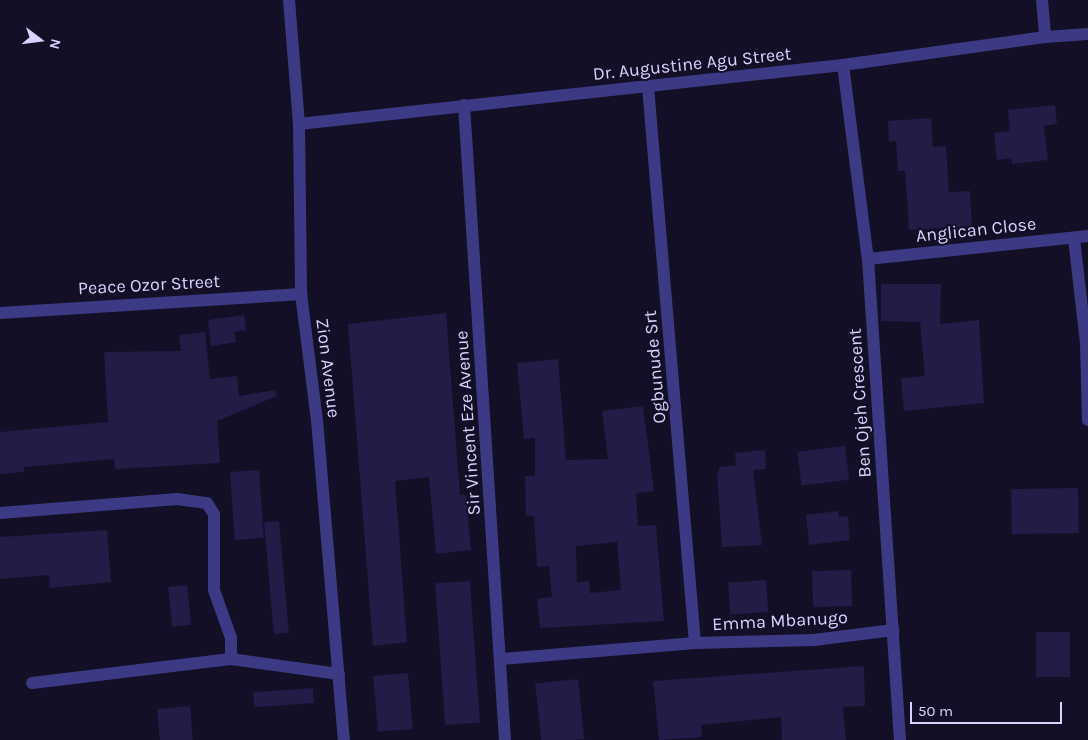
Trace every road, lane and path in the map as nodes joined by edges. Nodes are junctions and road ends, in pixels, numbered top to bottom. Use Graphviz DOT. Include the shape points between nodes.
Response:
graph roads {
  1 [pos="289,0"];
  2 [pos="1042,0"];
  3 [pos="1088,34"];
  4 [pos="1045,37"];
  5 [pos="843,65"];
  6 [pos="648,87"];
  7 [pos="464,105"];
  8 [pos="299,124"];
  9 [pos="1088,236"];
  10 [pos="1074,238"];
  11 [pos="868,259"];
  12 [pos="301,294"];
  13 [pos="0,313"];
  14 [pos="1088,420"];
  15 [pos="0,514"];
  16 [pos="893,630"];
  17 [pos="695,643"];
  18 [pos="231,659"];
  19 [pos="502,659"];
  20 [pos="339,674"];
  21 [pos="32,683"];
  22 [pos="344,740"];
  23 [pos="505,740"];
  24 [pos="900,740"];
  1 -- 8 [label="street, Zion Avenue"];
  2 -- 4 [label="street"];
  3 -- 4 [label="street, Dr. Augustine Agu Street"];
  4 -- 5 [label="street, Dr. Augustine Agu Street"];
  5 -- 6 [label="street, Dr. Augustine Agu Street"];
  5 -- 11 [label="street, Ben Ojeh Crescent"];
  6 -- 7 [label="street, Dr. Augustine Agu Street"];
  6 -- 17 [label="street, Ogbunude Srt"];
  7 -- 8 [label="street, Dr. Augustine Agu Street"];
  7 -- 19 [label="street, Sir Vincent Eze Avenue"];
  8 -- 12 [label="street, Zion Avenue"];
  9 -- 10 [label="street, Anglican Close"];
  10 -- 11 [label="street, Anglican Close"];
  10 -- 14 [label="street" via="1086,343"];
  11 -- 16 [label="street, Ben Ojeh Crescent"];
  12 -- 13 [label="street, Peace Ozor Street"];
  12 -- 20 [label="street, Zion Avenue" via="317,420"];
  15 -- 18 [label="street" via="177,499 207,502 214,514 214,590 231,638"];
  16 -- 17 [label="street, Emma Mbanugo" via="814,640"];
  16 -- 24 [label="street, Ben Ojeh Crescent"];
  17 -- 19 [label="street, Emma Mbanugo"];
  18 -- 20 [label="street"];
  18 -- 21 [label="street"];
  19 -- 23 [label="street, Sir Vincent Eze Avenue"];
  20 -- 22 [label="street, Zion Avenue"];
}
